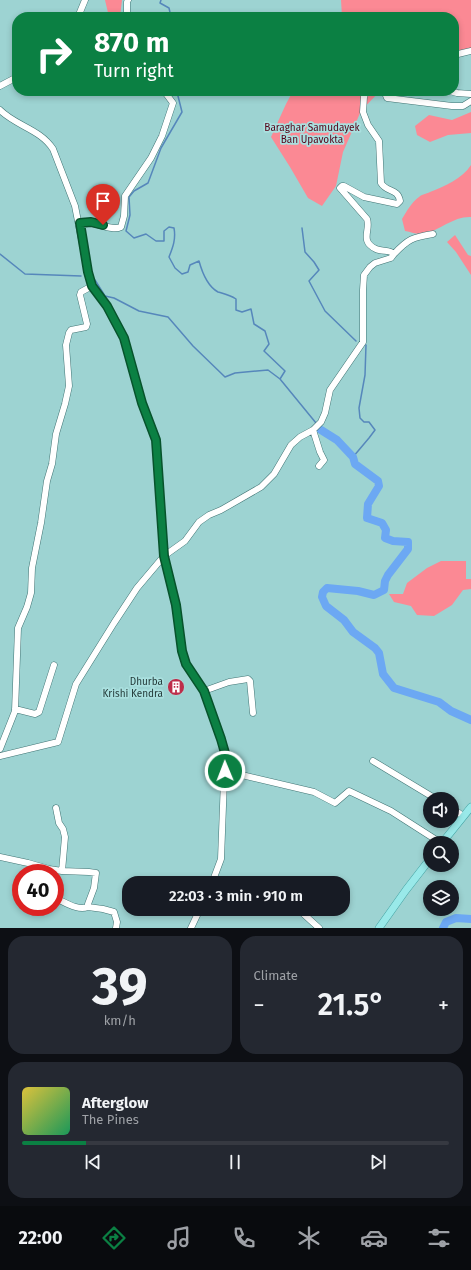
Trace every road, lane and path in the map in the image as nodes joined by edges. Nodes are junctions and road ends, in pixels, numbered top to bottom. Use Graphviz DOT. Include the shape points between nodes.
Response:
graph roads {
  1 [pos="85,0"];
  2 [pos="128,0"];
  3 [pos="80,12"];
  4 [pos="127,12"];
  5 [pos="471,51"];
  6 [pos="459,54"];
  7 [pos="12,80"];
  8 [pos="0,86"];
  9 [pos="459,93"];
  10 [pos="471,94"];
  11 [pos="168,96"];
  12 [pos="365,96"];
  13 [pos="386,96"];
  14 [pos="471,101"];
  15 [pos="0,110"];
  16 [pos="80,223"];
  17 [pos="433,234"];
  18 [pos="394,254"];
  19 [pos="92,286"];
  20 [pos="313,430"];
  21 [pos="319,466"];
  22 [pos="164,556"];
  23 [pos="54,665"];
  24 [pos="204,691"];
  25 [pos="15,709"];
  26 [pos="253,713"];
  27 [pos="0,749"];
  28 [pos="0,756"];
  29 [pos="373,762"];
  30 [pos="225,771"];
  31 [pos="424,792"];
  32 [pos="471,807"];
  33 [pos="56,808"];
  34 [pos="459,813"];
  35 [pos="463,816"];
  36 [pos="430,836"];
  37 [pos="447,836"];
  38 [pos="0,857"];
  39 [pos="32,864"];
  40 [pos="63,864"];
  41 [pos="423,868"];
  42 [pos="64,871"];
  43 [pos="215,876"];
  44 [pos="64,902"];
  45 [pos="88,907"];
  46 [pos="197,916"];
  47 [pos="306,916"];
  48 [pos="116,928"];
  49 [pos="191,928"];
  50 [pos="319,928"];
  51 [pos="379,928"];
  1 -- 3 [label="street"];
  2 -- 4 [label="street"];
  5 -- 6 [label="street"];
  7 -- 8 [label="street"];
  9 -- 10 [label="street"];
  11 -- 16 [label="street" via="173,103 162,136 151,158 125,196 121,227 91,222"];
  12 -- 18 [label="street" via="362,112 379,140 381,183 385,188 395,191 400,201 397,204 371,199 344,186 340,188 367,218 369,223 366,238 370,244 376,250 390,251"];
  13 -- 14 [label="street" via="398,100 452,106 462,106"];
  15 -- 16 [label="street" via="39,135 53,149"];
  16 -- 19 [label="street" via="83,250"];
  17 -- 18 [label="street" via="416,236"];
  18 -- 20 [label="street" via="391,258 375,262 364,275 363,342 332,387 325,414"];
  19 -- 22 [label="street" via="107,306 124,338 142,403 156,440"];
  19 -- 25 [label="street" via="81,292 80,296 87,324 71,330 66,345 69,386 47,481 30,593 18,628"];
  20 -- 21 [label="street" via="324,460"];
  20 -- 22 [label="street" via="291,445 274,474 261,487 209,515 184,541"];
  22 -- 24 [label="street" via="186,664"];
  22 -- 28 [label="street" via="137,588 76,684 58,742"];
  23 -- 25 [label="street" via="39,712 35,714"];
  24 -- 26 [label="street" via="229,682 248,679"];
  24 -- 30 [label="street" via="223,746"];
  25 -- 27 [label="street"];
  29 -- 31 [label="street"];
  30 -- 36 [label="street" via="314,792 335,803 349,791 391,811"];
  30 -- 43 [label="street" via="221,859"];
  32 -- 35 [label="main road"];
  33 -- 40 [label="street" via="58,823 65,837"];
  34 -- 35 [label="street"];
  35 -- 37 [label="main road"];
  38 -- 39 [label="street"];
  41 -- 51 [label="main road"];
  42 -- 45 [label="street" via="96,873"];
  44 -- 45 [label="street" via="77,908"];
  45 -- 48 [label="street" via="114,912"];
  46 -- 49 [label="street"];
  47 -- 50 [label="street"];
}
